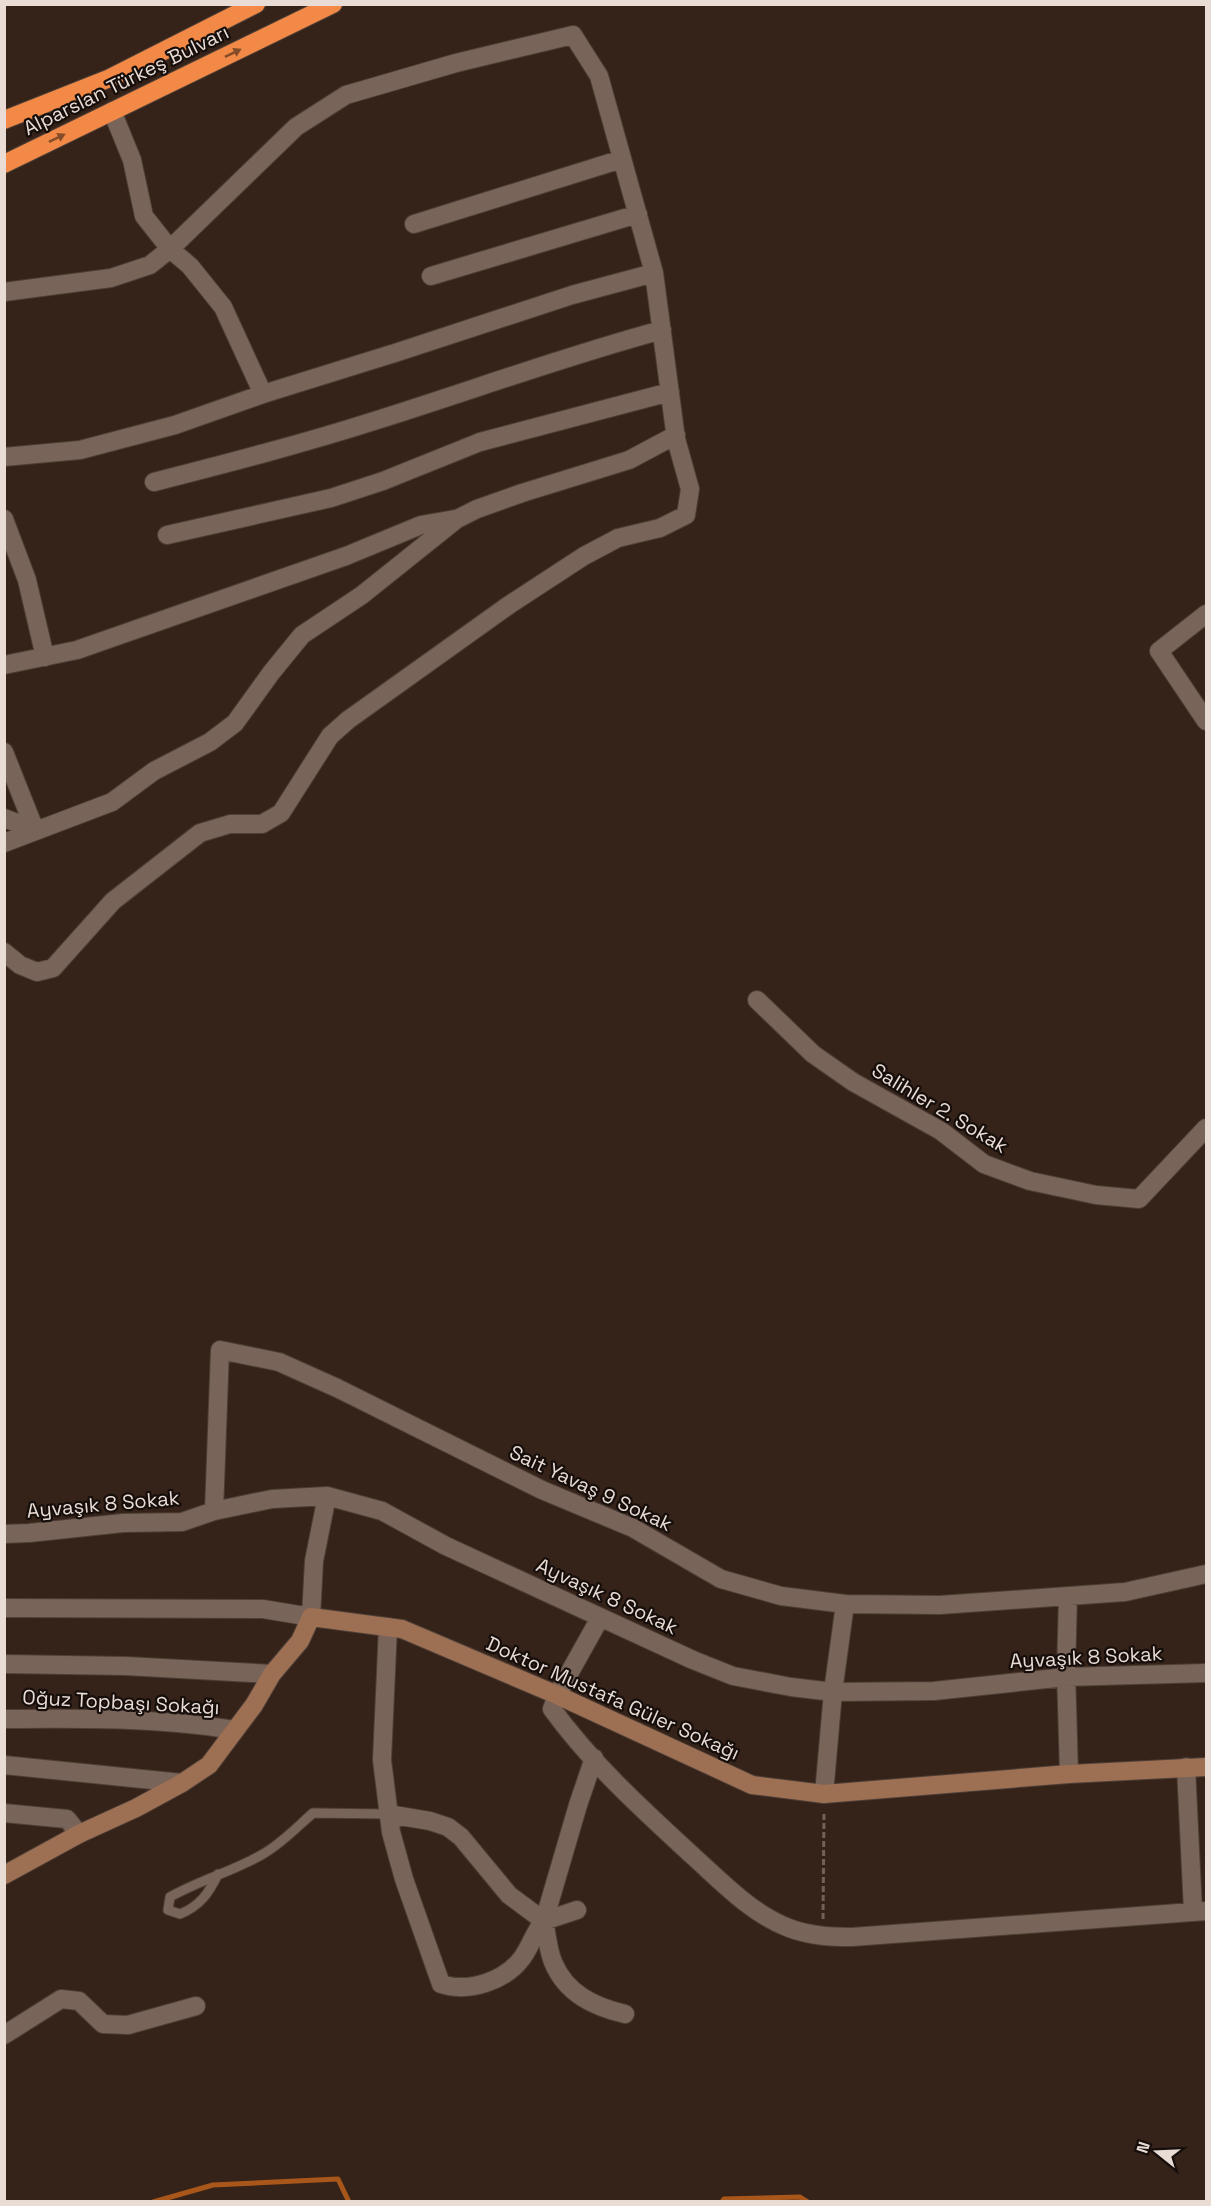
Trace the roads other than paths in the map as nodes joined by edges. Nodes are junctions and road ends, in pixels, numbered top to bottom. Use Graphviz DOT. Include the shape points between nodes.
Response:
graph roads {
  1 [pos="256,4"];
  2 [pos="333,4"];
  3 [pos="112,111"];
  4 [pos="4,120"];
  5 [pos="622,159"];
  6 [pos="4,164"];
  7 [pos="638,214"];
  8 [pos="414,224"];
  9 [pos="170,249"];
  10 [pos="654,273"];
  11 [pos="431,276"];
  12 [pos="4,292"];
  13 [pos="662,330"];
  14 [pos="670,392"];
  15 [pos="262,394"];
  16 [pos="675,435"];
  17 [pos="4,458"];
  18 [pos="154,482"];
  19 [pos="4,519"];
  20 [pos="457,519"];
  21 [pos="167,535"];
  22 [pos="1206,614"];
  23 [pos="45,657"];
  24 [pos="4,665"];
  25 [pos="1206,722"];
  26 [pos="4,752"];
  27 [pos="4,818"];
  28 [pos="35,830"];
  29 [pos="4,843"];
  30 [pos="4,952"];
  31 [pos="757,1000"];
  32 [pos="1206,1128"];
  33 [pos="327,1496"];
  34 [pos="214,1511"];
  35 [pos="4,1534"];
  36 [pos="1206,1574"];
  37 [pos="1068,1596"];
  38 [pos="844,1604"];
  39 [pos="4,1608"];
  40 [pos="311,1617"];
  41 [pos="600,1618"];
  42 [pos="388,1627"];
  43 [pos="4,1664"];
  44 [pos="1206,1673"];
  45 [pos="272,1674"];
  46 [pos="1066,1677"];
  47 [pos="833,1692"];
  48 [pos="557,1695"];
  49 [pos="4,1719"];
  50 [pos="235,1730"];
  51 [pos="594,1758"];
  52 [pos="4,1766"];
  53 [pos="1186,1767"];
  54 [pos="1206,1767"];
  55 [pos="1069,1774"];
  56 [pos="182,1783"];
  57 [pos="824,1794"];
  58 [pos="4,1813"];
  59 [pos="388,1814"];
  60 [pos="79,1834"];
  61 [pos="218,1874"];
  62 [pos="4,1875"];
  63 [pos="577,1910"];
  64 [pos="1200,1911"];
  65 [pos="544,1922"];
  66 [pos="196,2006"];
  67 [pos="625,2014"];
  68 [pos="4,2035"];
  1 -- 4 [label="highway, Alparslan Türkeş Bulvarı" via="111,78"];
  3 -- 2 [label="highway, Alparslan Türkeş Bulvarı, one-way"];
  6 -- 3 [label="highway, Alparslan Türkeş Bulvarı, one-way"];
  3 -- 9 [label="street" via="132,160 144,216"];
  5 -- 7 [label="street"];
  5 -- 8 [label="street"];
  5 -- 9 [label="street" via="599,76 573,35 346,95 296,127"];
  7 -- 10 [label="street"];
  7 -- 11 [label="street"];
  9 -- 12 [label="street" via="150,265 111,278"];
  9 -- 15 [label="street" via="190,266 223,307"];
  10 -- 13 [label="street"];
  10 -- 15 [label="street" via="572,295"];
  13 -- 14 [label="street"];
  13 -- 18 [label="street" via="273,452"];
  14 -- 16 [label="street"];
  14 -- 21 [label="street" via="480,442 331,498"];
  15 -- 17 [label="street" via="175,424 80,450"];
  16 -- 20 [label="street" via="629,460 522,493"];
  16 -- 30 [label="street" via="690,489 686,515 660,528 618,538 584,556 348,720 330,736 281,813 262,824 230,824 200,833 113,901 53,968 37,972"];
  19 -- 23 [label="street" via="27,580"];
  20 -- 23 [label="street" via="421,525 346,556 77,650"];
  20 -- 28 [label="street" via="362,595 302,635 235,723 210,742 154,771 112,802"];
  22 -- 25 [label="street" via="1159,651"];
  23 -- 24 [label="street"];
  26 -- 28 [label="street"];
  27 -- 28 [label="street"];
  28 -- 29 [label="street"];
  31 -- 32 [label="street, Salihler 2. Sokak" via="813,1054 853,1082 941,1131 984,1164 1030,1181 1096,1195 1139,1199"];
  33 -- 34 [label="street, Ayvaşık 8 Sokak" via="272,1499"];
  33 -- 40 [label="street" via="314,1561"];
  33 -- 41 [label="street, Ayvaşık 8 Sokak" via="382,1511 446,1546"];
  34 -- 35 [label="street, Ayvaşık 8 Sokak" via="182,1522"];
  34 -- 38 [label="street, Sait Yavaş 9 Sokak" via="220,1350 279,1362 337,1388 542,1490 633,1528 721,1579 782,1596"];
  36 -- 37 [label="street, Sait Yavaş 9 Sokak" via="1125,1592"];
  37 -- 38 [label="street, Sait Yavaş 9 Sokak" via="940,1605"];
  37 -- 46 [label="street"];
  38 -- 47 [label="street"];
  39 -- 40 [label="street, Doktor Mustafa Güler Sokağı" via="263,1609"];
  40 -- 42 [label="street, Doktor Mustafa Güler Sokağı"];
  40 -- 45 [label="street" via="300,1641"];
  41 -- 47 [label="street, Ayvaşık 8 Sokak" via="733,1676"];
  41 -- 48 [label="street"];
  42 -- 48 [label="street, Doktor Mustafa Güler Sokağı" via="402,1629"];
  42 -- 59 [label="street" via="382,1760"];
  43 -- 45 [label="street"];
  44 -- 46 [label="street, Ayvaşık 8 Sokak"];
  45 -- 50 [label="street"];
  46 -- 47 [label="street, Ayvaşık 8 Sokak" via="934,1690"];
  46 -- 55 [label="street"];
  47 -- 57 [label="street"];
  48 -- 51 [label="street" via="552,1709"];
  48 -- 57 [label="street, Doktor Mustafa Güler Sokağı" via="752,1785"];
  49 -- 50 [label="street, Oğuz Topbaşı Sokağı" via="184,1723"];
  50 -- 56 [label="street" via="208,1765"];
  51 -- 64 [label="street" via="633,1801 736,1895 789,1928 823,1937"];
  51 -- 65 [label="street"];
  52 -- 56 [label="street"];
  53 -- 54 [label="street, Doktor Mustafa Güler Sokağı"];
  53 -- 55 [label="street, Doktor Mustafa Güler Sokağı"];
  53 -- 64 [label="street"];
  55 -- 57 [label="street, Doktor Mustafa Güler Sokağı"];
  56 -- 60 [label="street"];
  58 -- 60 [label="street" via="67,1819"];
  59 -- 61 [label="lane" via="313,1813 265,1853"];
  59 -- 65 [label="street" via="448,1827 509,1895"];
  59 -- 65 [label="street" via="404,1879 441,1984 467,1987 504,1975 522,1958"];
  60 -- 62 [label="street"];
  61 -- 61 [label="lane" via="170,1897 168,1910 180,1914 194,1909"];
  63 -- 65 [label="street"];
  65 -- 67 [label="street" via="552,1961 570,1988 587,2001"];
  66 -- 68 [label="street" via="128,2025 103,2024 79,2001 61,1999"];
}
